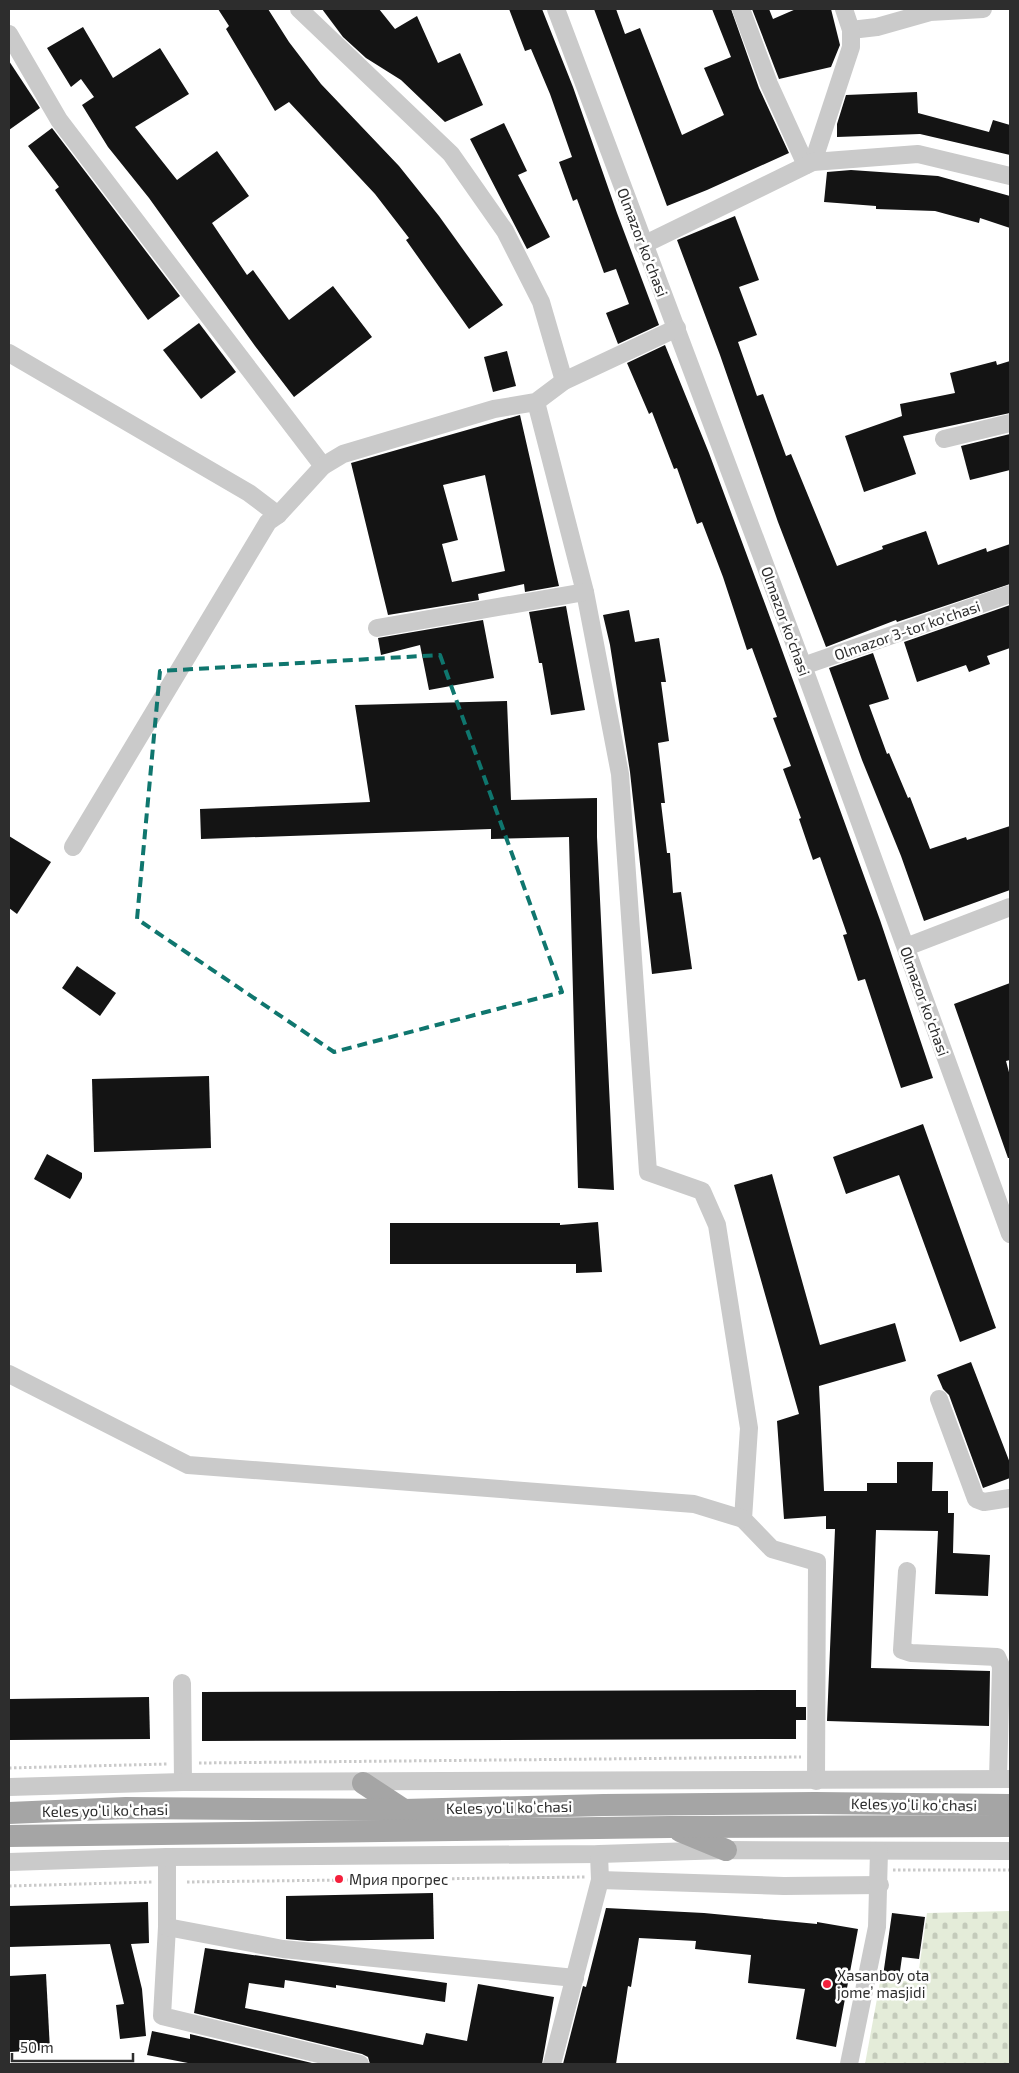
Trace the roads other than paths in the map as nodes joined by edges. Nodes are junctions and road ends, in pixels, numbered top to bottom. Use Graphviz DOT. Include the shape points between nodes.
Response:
graph roads {
  1 [pos="299,9"];
  2 [pos="556,9"];
  3 [pos="741,9"];
  4 [pos="844,9"];
  5 [pos="983,9"];
  6 [pos="851,30"];
  7 [pos="9,34"];
  8 [pos="809,163"];
  9 [pos="1010,176"];
  10 [pos="644,245"];
  11 [pos="677,328"];
  12 [pos="9,353"];
  13 [pos="564,381"];
  14 [pos="536,402"];
  15 [pos="1010,423"];
  16 [pos="944,439"];
  17 [pos="323,466"];
  18 [pos="278,515"];
  19 [pos="585,592"];
  20 [pos="1010,594"];
  21 [pos="377,628"];
  22 [pos="803,666"];
  23 [pos="73,847"];
  24 [pos="1010,908"];
  25 [pos="906,946"];
  26 [pos="1010,1234"];
  27 [pos="9,1374"];
  28 [pos="939,1399"];
  29 [pos="1010,1498"];
  30 [pos="743,1519"];
  31 [pos="907,1571"];
  32 [pos="182,1683"];
  33 [pos="1004,1779"];
  34 [pos="816,1780"];
  35 [pos="183,1782"];
  36 [pos="363,1782"];
  37 [pos="9,1787"];
  38 [pos="1010,1805"];
  39 [pos="404,1810"];
  40 [pos="9,1813"];
  41 [pos="1010,1826"];
  42 [pos="670,1827"];
  43 [pos="9,1836"];
  44 [pos="726,1850"];
  45 [pos="880,1851"];
  46 [pos="1010,1851"];
  47 [pos="599,1854"];
  48 [pos="167,1857"];
  49 [pos="9,1862"];
  50 [pos="595,1879"];
  51 [pos="880,1885"];
  52 [pos="166,1927"];
  53 [pos="575,1978"];
  54 [pos="360,2064"];
  55 [pos="552,2064"];
  56 [pos="849,2064"];
  1 -- 13 [label="street" via="451,154 505,231 541,302"];
  2 -- 10 [label="street, Olmazor ko'chasi"];
  3 -- 8 [label="street" via="769,84"];
  4 -- 6 [label="street"];
  5 -- 6 [label="street" via="930,12 877,27"];
  6 -- 8 [label="street" via="851,47"];
  7 -- 17 [label="street" via="59,120"];
  8 -- 9 [label="street" via="918,154"];
  8 -- 10 [label="street"];
  10 -- 11 [label="street, Olmazor ko'chasi"];
  11 -- 13 [label="street"];
  11 -- 22 [label="street, Olmazor ko'chasi"];
  12 -- 18 [label="street" via="249,493"];
  13 -- 14 [label="street"];
  14 -- 17 [label="street" via="494,409 343,454"];
  14 -- 19 [label="street"];
  15 -- 16 [label="street"];
  17 -- 18 [label="street"];
  18 -- 23 [label="street" via="268,522"];
  19 -- 21 [label="street"];
  19 -- 30 [label="street" via="620,774 648,1172 702,1191 717,1226 749,1428"];
  20 -- 22 [label="street, Olmazor 3-tor ko'chasi"];
  22 -- 25 [label="street, Olmazor ko'chasi"];
  24 -- 25 [label="street"];
  25 -- 26 [label="street, Olmazor ko'chasi"];
  27 -- 30 [label="street" via="188,1465 694,1504"];
  28 -- 29 [label="street" via="976,1498 984,1502"];
  30 -- 34 [label="street" via="772,1549 817,1562"];
  31 -- 33 [label="street" via="902,1650 997,1657"];
  32 -- 35 [label="street"];
  33 -- 34 [label="street, Keles yoʻli koʻchasi"];
  34 -- 36 [label="street, Keles yoʻli koʻchasi"];
  35 -- 36 [label="street, Keles yoʻli koʻchasi"];
  35 -- 37 [label="street, Keles yoʻli koʻchasi"];
  36 -- 39 [label="main road"];
  38 -- 39 [label="main road, Keles yoʻli koʻchasi" via="805,1803"];
  39 -- 40 [label="main road, Keles yoʻli koʻchasi" via="126,1808"];
  41 -- 42 [label="main road, Keles yoʻli koʻchasi"];
  42 -- 43 [label="main road, Keles yoʻli koʻchasi"];
  42 -- 44 [label="main road"];
  44 -- 45 [label="street"];
  44 -- 47 [label="street"];
  45 -- 46 [label="street"];
  45 -- 51 [label="street"];
  47 -- 48 [label="street"];
  47 -- 50 [label="street"];
  48 -- 49 [label="street"];
  48 -- 52 [label="street"];
  50 -- 51 [label="street" via="784,1886"];
  50 -- 53 [label="street"];
  51 -- 56 [label="street" via="877,1927"];
  52 -- 53 [label="street" via="283,1949"];
  52 -- 54 [label="street" via="162,2016"];
  53 -- 55 [label="street"];
}
